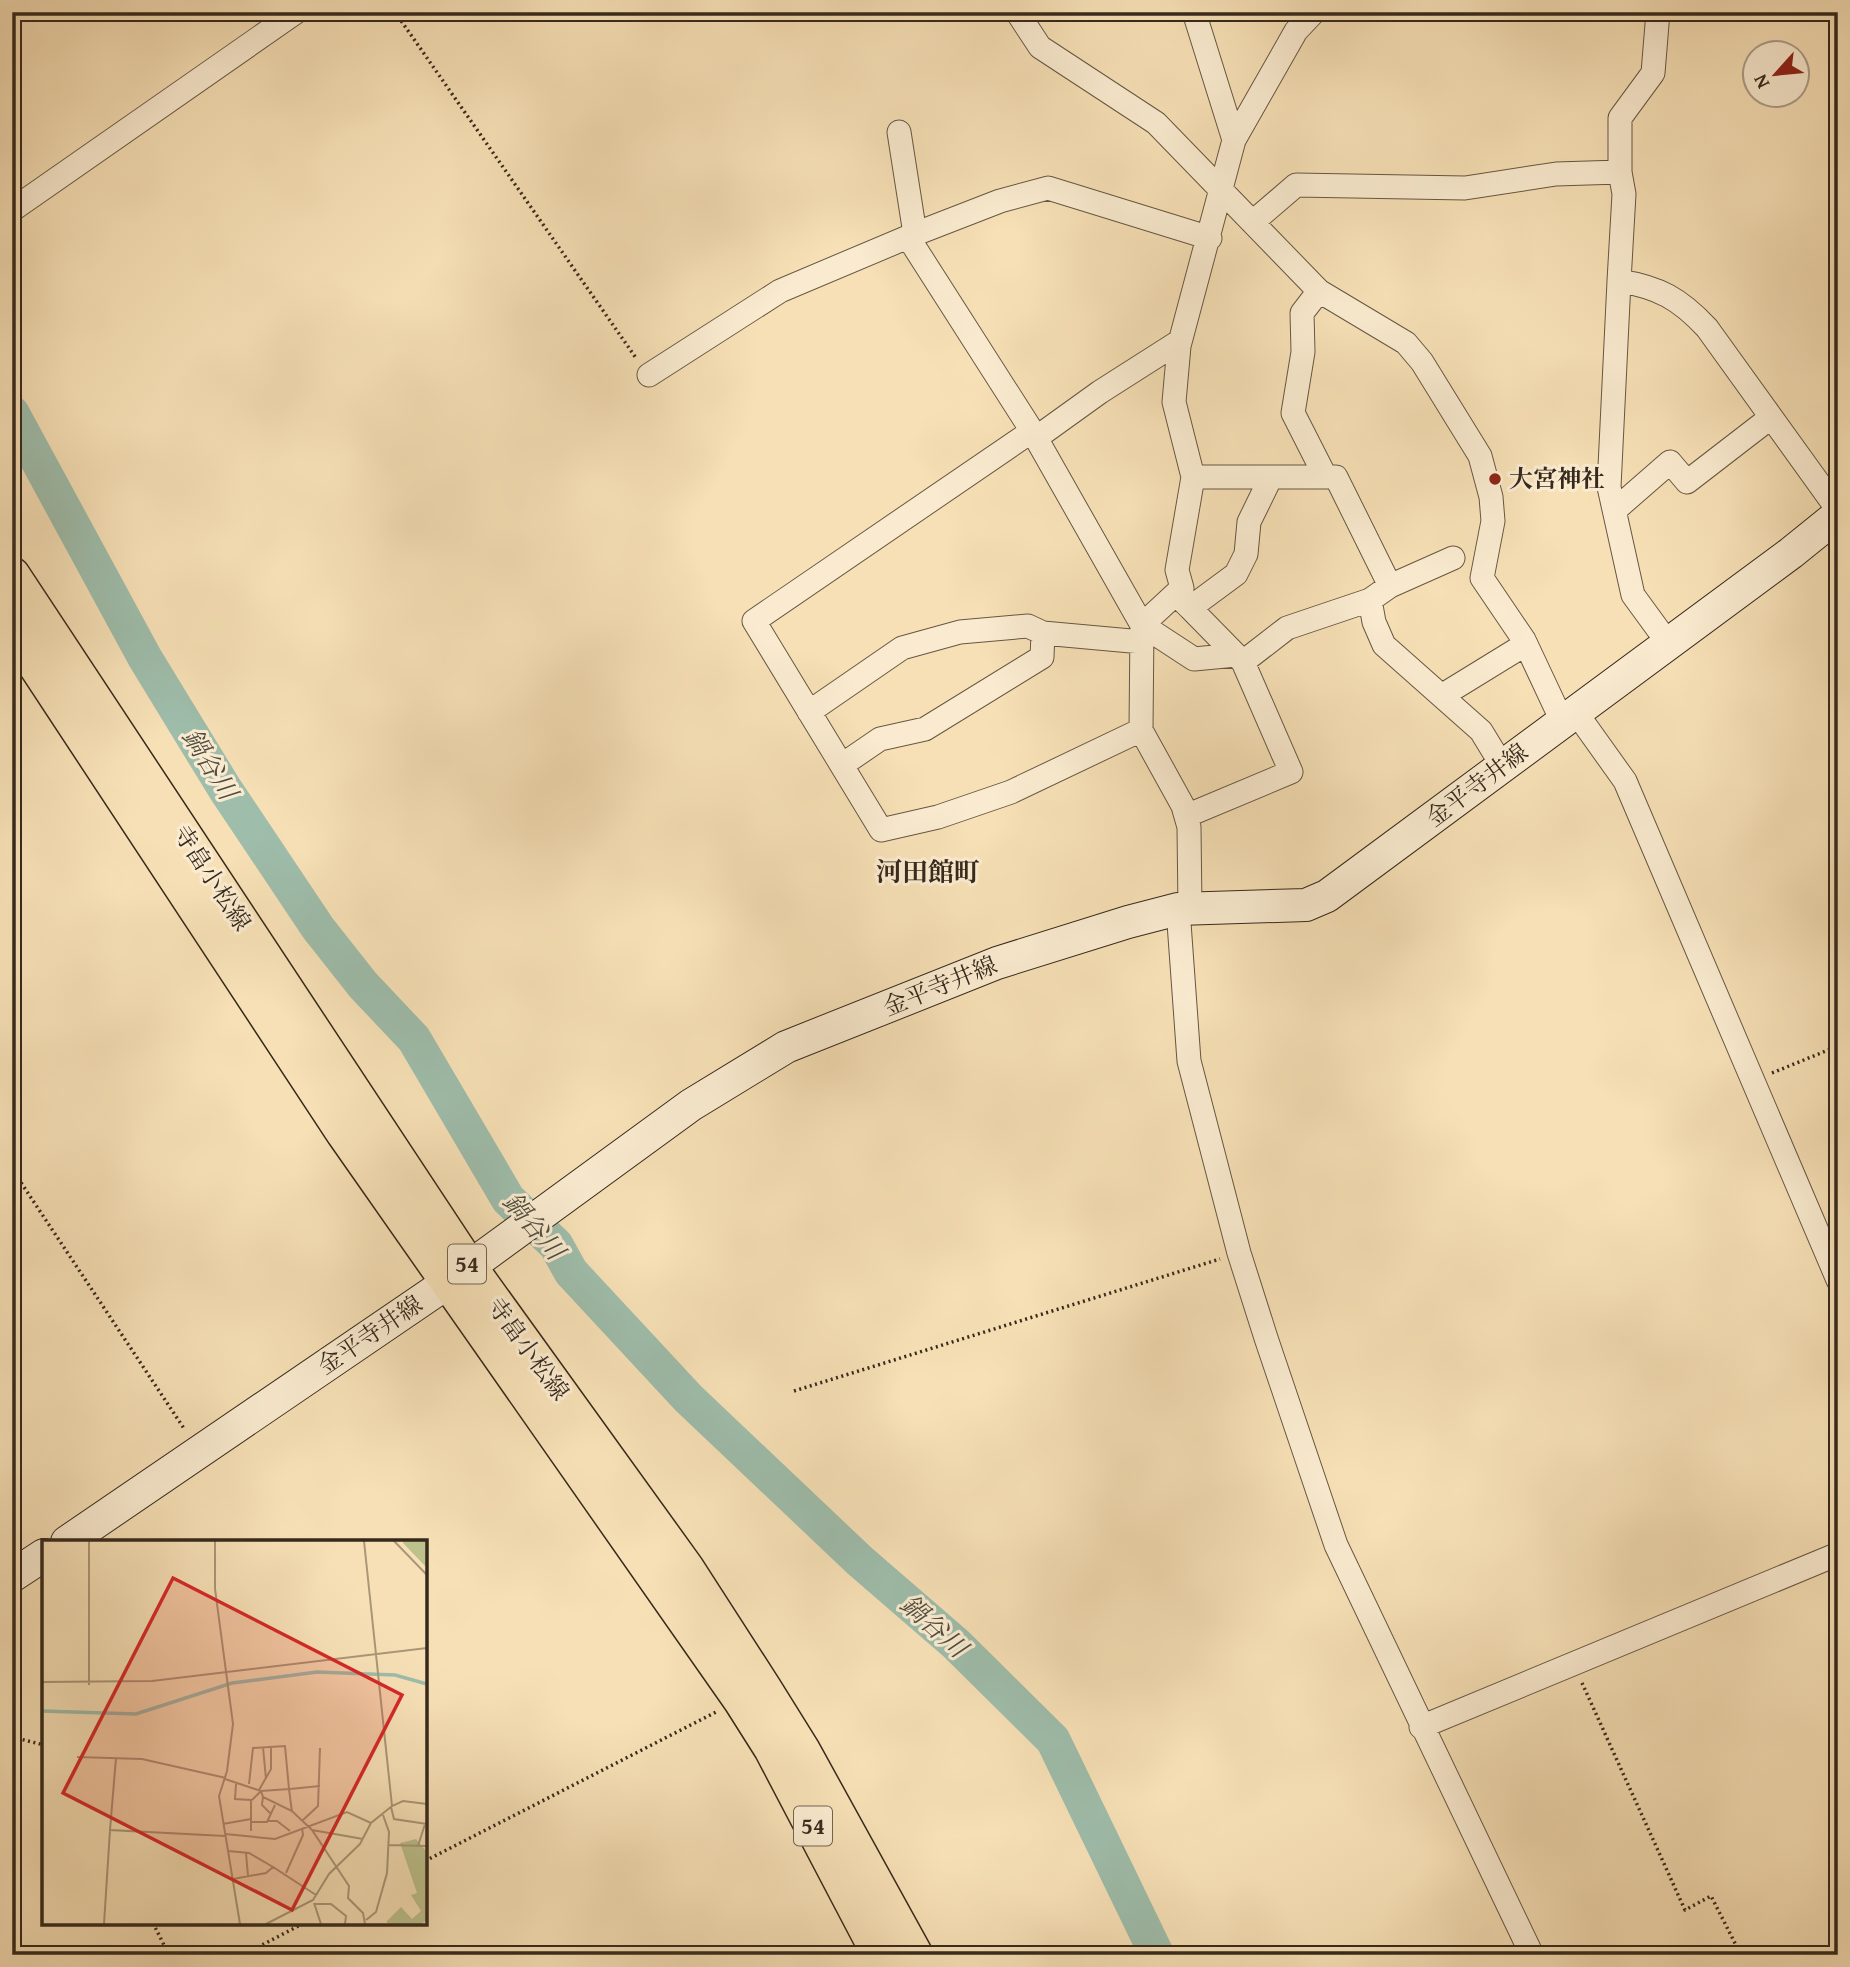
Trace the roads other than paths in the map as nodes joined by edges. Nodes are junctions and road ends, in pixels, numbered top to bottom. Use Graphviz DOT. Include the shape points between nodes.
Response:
graph roads {
  1 [pos="296,12"];
  2 [pos="1017,12"];
  3 [pos="1194,12"];
  4 [pos="1314,12"];
  5 [pos="1658,12"];
  6 [pos="899,132"];
  7 [pos="1234,140"];
  8 [pos="1620,172"];
  9 [pos="1222,191"];
  10 [pos="12,210"];
  11 [pos="1254,221"];
  12 [pos="911,236"];
  13 [pos="1210,238"];
  14 [pos="1619,281"];
  15 [pos="1319,291"];
  16 [pos="1180,341"];
  17 [pos="649,375"];
  18 [pos="1770,418"];
  19 [pos="1034,435"];
  20 [pos="1325,476"];
  21 [pos="1193,477"];
  22 [pos="1271,477"];
  23 [pos="1615,510"];
  24 [pos="1838,512"];
  25 [pos="1488,545"];
  26 [pos="1453,558"];
  27 [pos="12,575"];
  28 [pos="1482,578"];
  29 [pos="1390,586"];
  30 [pos="1370,600"];
  31 [pos="1183,601"];
  32 [pos="12,629"];
  33 [pos="1043,633"];
  34 [pos="1142,634"];
  35 [pos="1668,643"];
  36 [pos="1526,644"];
  37 [pos="1239,659"];
  38 [pos="1443,695"];
  39 [pos="809,712"];
  40 [pos="1569,716"];
  41 [pos="1141,730"];
  42 [pos="842,765"];
  43 [pos="1503,767"];
  44 [pos="1186,817"];
  45 [pos="1184,909"];
  46 [pos="458,1275"];
  47 [pos="1838,1280"];
  48 [pos="70,1540"];
  49 [pos="1838,1554"];
  50 [pos="42,1556"];
  51 [pos="12,1576"];
  52 [pos="1421,1727"];
  53 [pos="880,1955"];
  54 [pos="915,1955"];
  55 [pos="1532,1955"];
  1 -- 10 [label="street"];
  2 -- 9 [label="street" via="1040,47 1156,122"];
  3 -- 7 [label="street"];
  4 -- 7 [label="street" via="1296,31"];
  5 -- 8 [label="street" via="1653,73 1620,118"];
  6 -- 12 [label="street"];
  7 -- 9 [label="street"];
  8 -- 11 [label="street" via="1556,174 1465,188 1296,185"];
  8 -- 14 [label="street" via="1624,194"];
  9 -- 11 [label="street"];
  9 -- 13 [label="street"];
  11 -- 15 [label="street"];
  12 -- 13 [label="street" via="1000,201 1048,188"];
  12 -- 17 [label="street" via="780,291"];
  12 -- 19 [label="street"];
  13 -- 16 [label="street"];
  14 -- 18 [label="street" via="1640,284 1684,303"];
  14 -- 23 [label="street" via="1609,487"];
  15 -- 20 [label="street" via="1301,313 1303,352 1293,413"];
  15 -- 25 [label="street" via="1406,343 1422,362 1480,456 1491,497"];
  16 -- 19 [label="street"];
  16 -- 21 [label="street" via="1174,402"];
  18 -- 23 [label="street" via="1687,482 1670,462"];
  18 -- 24 [label="street"];
  19 -- 34 [label="street"];
  19 -- 39 [label="street" via="754,621"];
  20 -- 22 [label="street"];
  20 -- 29 [label="street" via="1336,477"];
  21 -- 22 [label="street"];
  21 -- 31 [label="street" via="1177,570"];
  22 -- 31 [label="street" via="1249,522 1246,554 1236,574"];
  23 -- 35 [label="street" via="1633,595"];
  24 -- 35 [label="main road, 金平寺井線"];
  25 -- 26 [label="street"];
  25 -- 28 [label="street"];
  26 -- 28 [label="street"];
  26 -- 29 [label="street"];
  27 -- 46 [label="main road, 寺畠小松線 / 54"];
  28 -- 36 [label="street"];
  29 -- 30 [label="street"];
  30 -- 37 [label="street" via="1287,628"];
  30 -- 38 [label="street" via="1384,645"];
  31 -- 34 [label="street"];
  31 -- 37 [label="street"];
  32 -- 46 [label="main road, 寺畠小松線 / 54"];
  33 -- 34 [label="street"];
  33 -- 39 [label="street" via="1028,626 960,632 902,648"];
  33 -- 42 [label="street" via="1042,657 925,729 880,739"];
  34 -- 37 [label="street" via="1194,659"];
  34 -- 41 [label="street"];
  35 -- 40 [label="main road, 金平寺井線"];
  36 -- 38 [label="street"];
  36 -- 40 [label="street"];
  37 -- 44 [label="street" via="1291,772"];
  38 -- 43 [label="street" via="1480,731"];
  39 -- 42 [label="street"];
  40 -- 43 [label="main road, 金平寺井線"];
  40 -- 47 [label="street" via="1625,781"];
  41 -- 42 [label="street" via="1012,792 881,830"];
  41 -- 44 [label="street"];
  43 -- 45 [label="main road, 金平寺井線" via="1327,896 1306,905"];
  44 -- 45 [label="street"];
  45 -- 46 [label="main road, 金平寺井線" via="997,963 786,1047 691,1105"];
  45 -- 52 [label="street" via="1189,1061 1239,1254 1336,1545"];
  46 -- 48 [label="main road, 金平寺井線"];
  46 -- 53 [label="main road, 寺畠小松線 / 54" via="772,1749"];
  46 -- 54 [label="main road, 寺畠小松線 / 54" via="686,1568 802,1750"];
  49 -- 52 [label="street"];
  50 -- 51 [label="main road"];
  52 -- 55 [label="street"];
}
